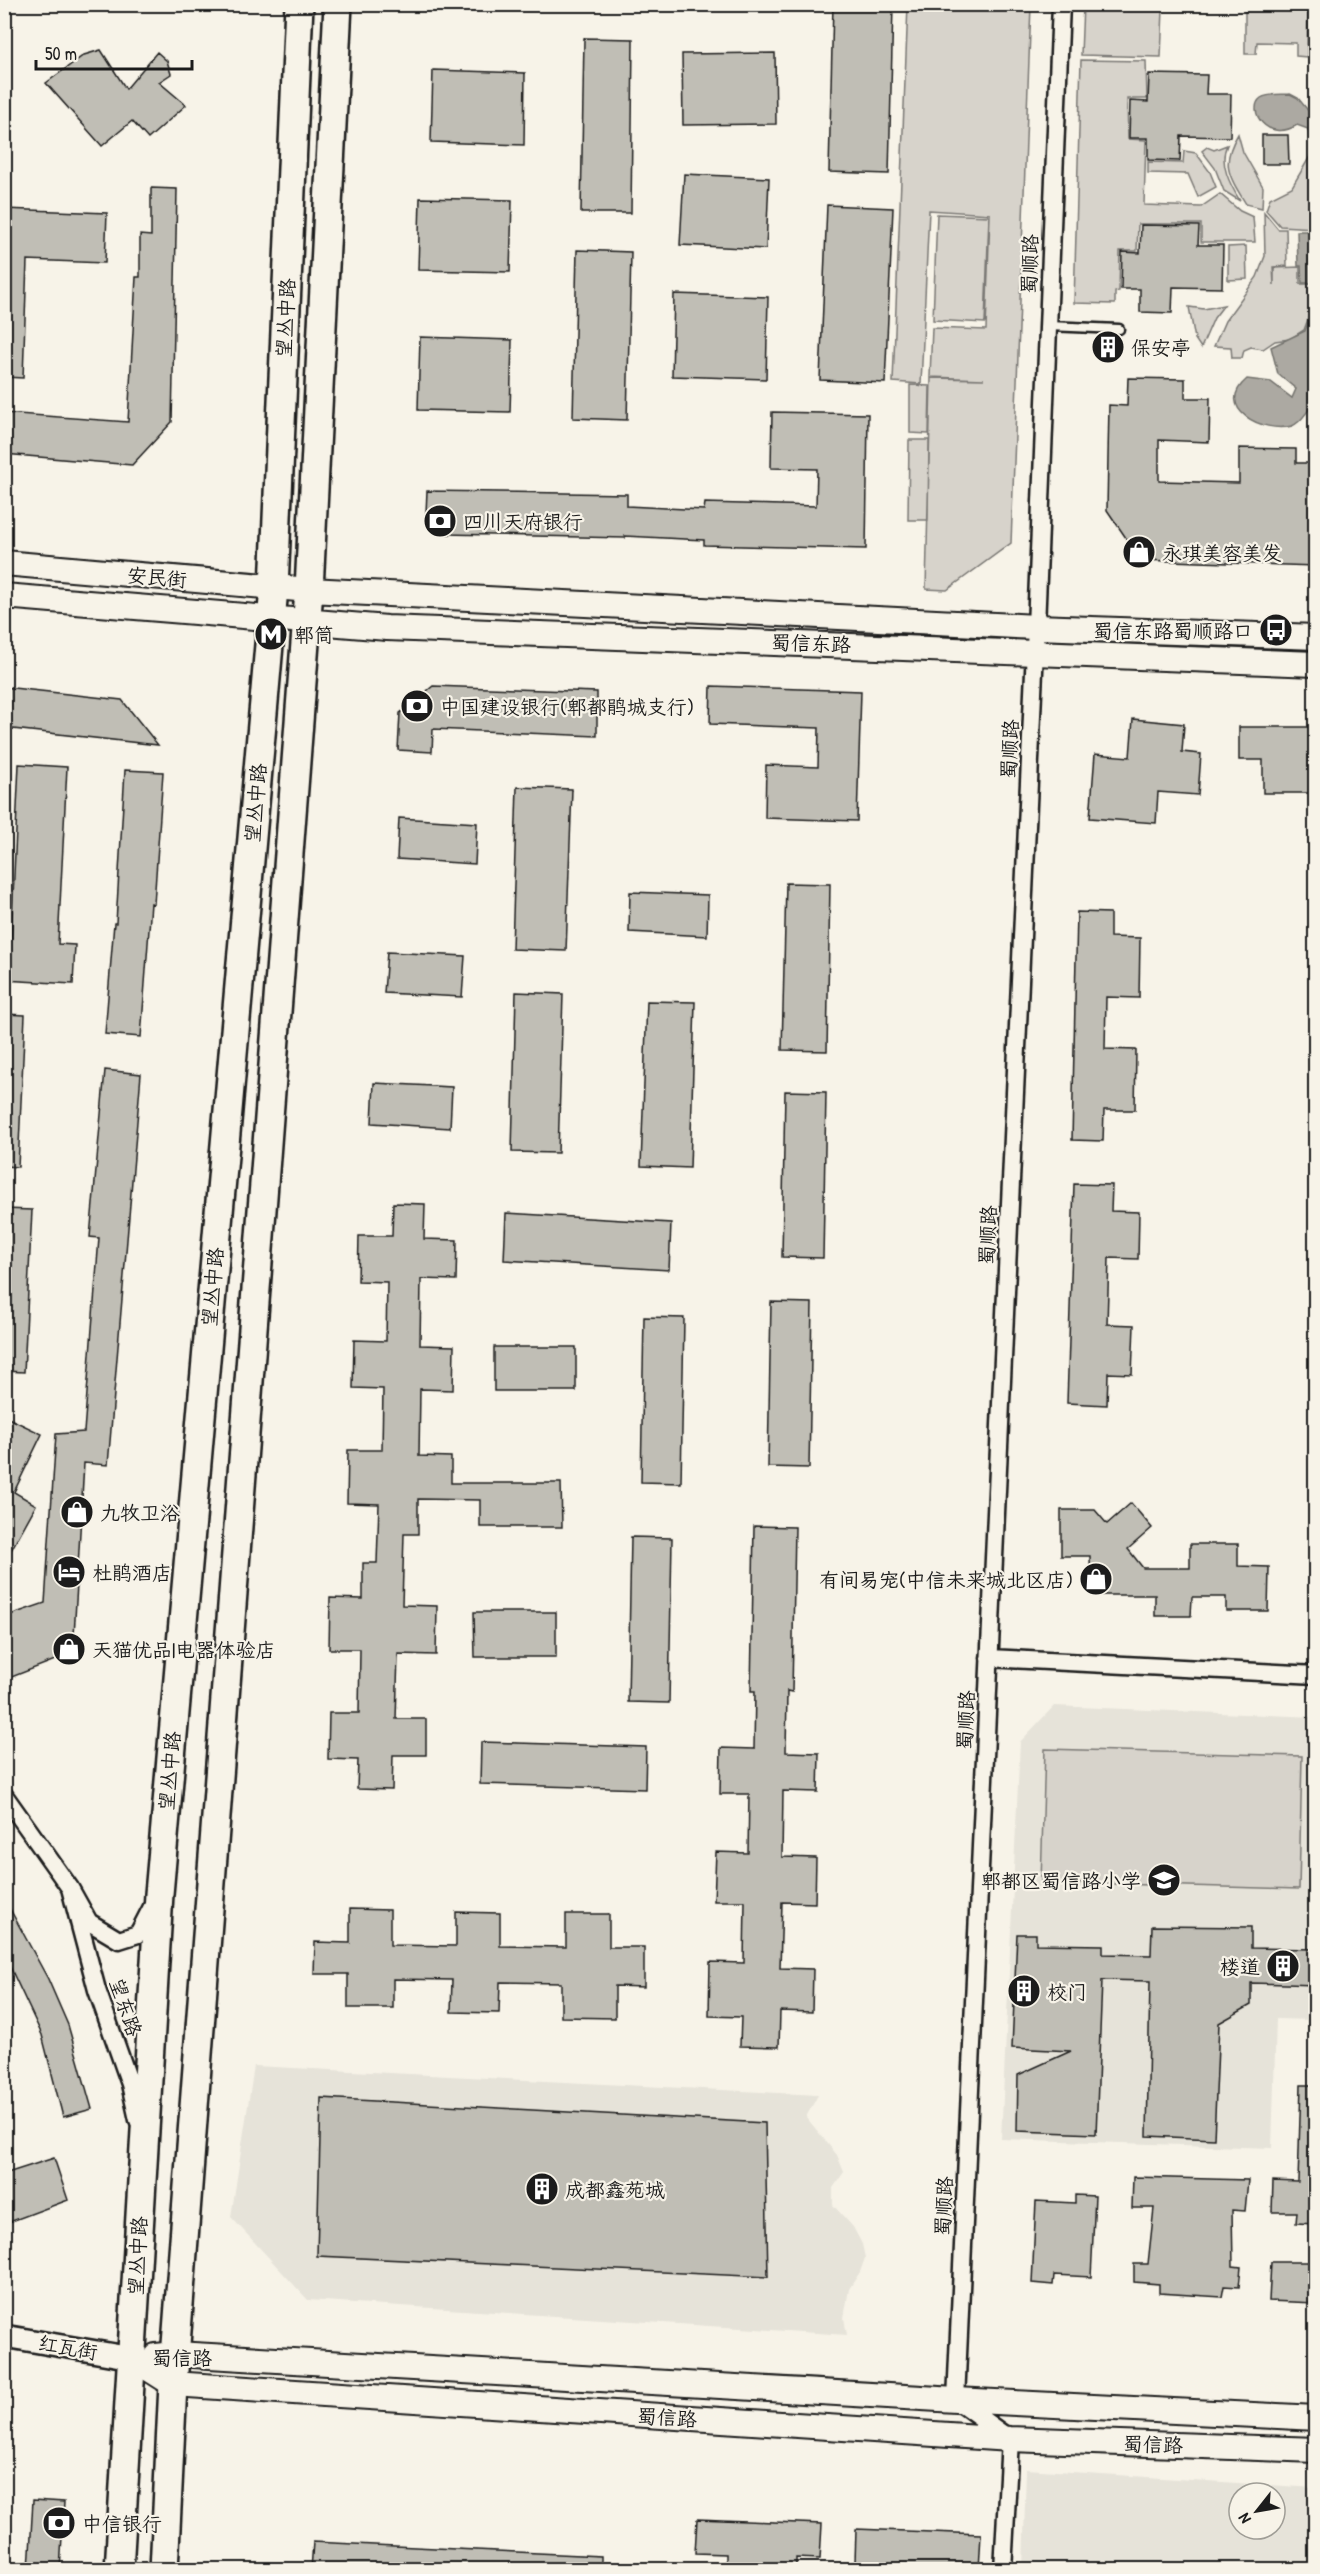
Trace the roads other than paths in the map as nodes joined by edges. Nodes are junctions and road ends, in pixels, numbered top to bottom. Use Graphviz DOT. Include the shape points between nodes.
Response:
graph roads {
  1 [pos="299,4"];
  2 [pos="338,4"];
  3 [pos="1061,4"];
  4 [pos="1048,326"];
  5 [pos="1119,329"];
  6 [pos="4,563"];
  7 [pos="274,588"];
  8 [pos="309,590"];
  9 [pos="4,596"];
  10 [pos="271,619"];
  11 [pos="307,622"];
  12 [pos="1036,627"];
  13 [pos="1316,637"];
  14 [pos="1035,651"];
  15 [pos="1316,664"];
  16 [pos="989,1658"];
  17 [pos="1316,1675"];
  18 [pos="4,1795"];
  19 [pos="70,1888"];
  20 [pos="159,1894"];
  21 [pos="142,2140"];
  22 [pos="4,2336"];
  23 [pos="176,2354"];
  24 [pos="132,2358"];
  25 [pos="173,2384"];
  26 [pos="956,2400"];
  27 [pos="1316,2418"];
  28 [pos="1010,2439"];
  29 [pos="1316,2450"];
  30 [pos="119,2570"];
  31 [pos="164,2570"];
  32 [pos="1003,2570"];
  1 -- 7 [label="main road, 望丛中路"];
  2 -- 8 [label="main road, 望丛中路"];
  3 -- 4 [label="street, 蜀顺路"];
  4 -- 5 [label="lane"];
  4 -- 12 [label="street, 蜀顺路"];
  6 -- 7 [label="main road, 安民街"];
  7 -- 8 [label="main road, 安民街"];
  7 -- 10 [label="main road, 望丛中路"];
  8 -- 11 [label="main road, 望丛中路"];
  8 -- 12 [label="main road, 蜀信东路"];
  9 -- 10 [label="main road, 安民街"];
  10 -- 11 [label="main road, 安民街"];
  10 -- 20 [label="main road, 望丛中路"];
  11 -- 14 [label="main road, 蜀信东路"];
  11 -- 23 [label="main road, 望丛中路"];
  12 -- 13 [label="main road, 蜀信东路"];
  12 -- 14 [label="street, 蜀顺路"];
  14 -- 15 [label="main road, 蜀信东路"];
  14 -- 16 [label="street, 蜀顺路"];
  16 -- 17 [label="street"];
  16 -- 26 [label="street, 蜀顺路"];
  18 -- 19 [label="street, 望东路"];
  19 -- 20 [label="street, 望东路" via="89,1922 119,1940 138,1934"];
  19 -- 21 [label="street, 望东路" via="96,1990 130,2084"];
  20 -- 21 [label="main road, 望丛中路"];
  21 -- 24 [label="main road, 望丛中路"];
  22 -- 24 [label="street, 红瓦街"];
  23 -- 24 [label="main road, 蜀信路"];
  23 -- 25 [label="main road, 望丛中路"];
  23 -- 26 [label="main road, 蜀信路"];
  24 -- 25 [label="main road, 蜀信路"];
  24 -- 30 [label="main road, 望丛中路"];
  25 -- 28 [label="main road, 蜀信路"];
  25 -- 31 [label="main road, 望丛中路"];
  26 -- 27 [label="main road, 蜀信路"];
  26 -- 28 [label="street"];
  28 -- 29 [label="main road, 蜀信路"];
  28 -- 32 [label="street"];
}
